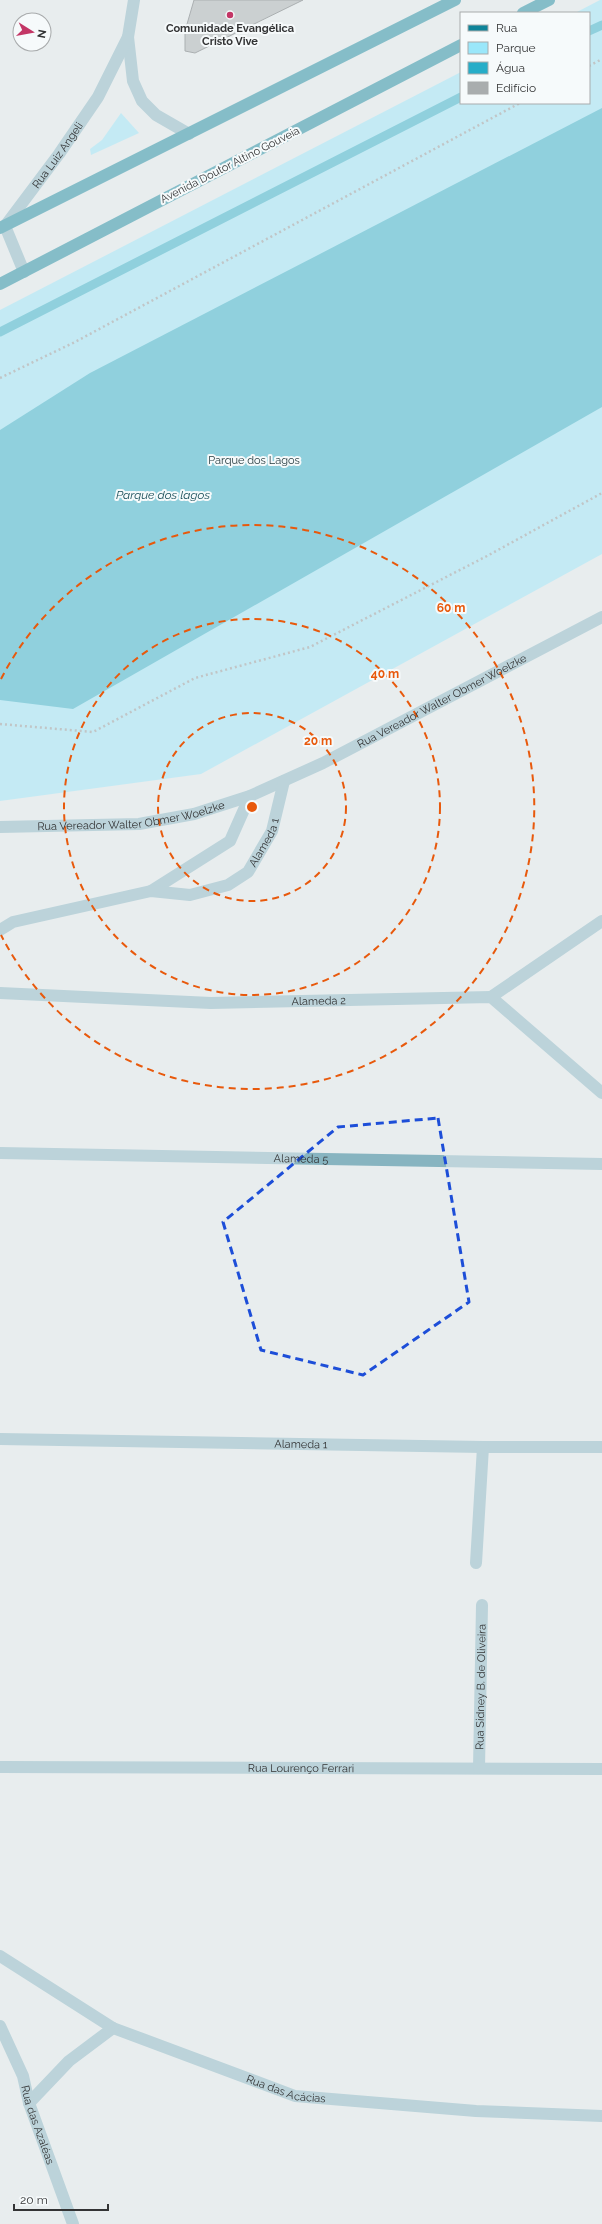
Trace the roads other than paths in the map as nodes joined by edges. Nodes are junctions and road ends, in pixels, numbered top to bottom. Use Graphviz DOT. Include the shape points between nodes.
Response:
graph roads {
  1 [pos="134,0"];
  2 [pos="455,0"];
  3 [pos="549,0"];
  4 [pos="525,12"];
  5 [pos="128,37"];
  6 [pos="460,46"];
  7 [pos="189,134"];
  8 [pos="3,227"];
  9 [pos="24,272"];
  10 [pos="0,284"];
  11 [pos="602,617"];
  12 [pos="284,781"];
  13 [pos="250,796"];
  14 [pos="0,827"];
  15 [pos="151,891"];
  16 [pos="602,921"];
  17 [pos="0,930"];
  18 [pos="0,994"];
  19 [pos="491,997"];
  20 [pos="602,1093"];
  21 [pos="0,1153"];
  22 [pos="602,1164"];
  23 [pos="0,1439"];
  24 [pos="602,1447"];
  25 [pos="483,1448"];
  26 [pos="476,1563"];
  27 [pos="482,1606"];
  28 [pos="0,1767"];
  29 [pos="479,1768"];
  30 [pos="602,1769"];
  31 [pos="0,1956"];
  32 [pos="0,2026"];
  33 [pos="113,2028"];
  34 [pos="29,2103"];
  35 [pos="602,2116"];
  36 [pos="73,2224"];
  1 -- 5 [label="street, Rua Luiz Angeli"];
  2 -- 7 [label="main road"];
  3 -- 4 [label="main road"];
  5 -- 7 [label="street, Rua Luiz Angeli" via="133,81 142,101 156,115"];
  5 -- 8 [label="street, Rua Luiz Angeli" via="98,97 59,154"];
  6 -- 9 [label="main road, Avenida Doutor Altino Gouveia"];
  7 -- 8 [label="main road"];
  8 -- 9 [label="street"];
  9 -- 10 [label="main road, Avenida Doutor Altino Gouveia"];
  11 -- 12 [label="street, Rua Vereador Walter Obmer Woelzke"];
  12 -- 13 [label="street, Rua Vereador Walter Obmer Woelzke"];
  12 -- 15 [label="street, Alameda 1" via="272,831 248,872 228,885 190,895"];
  13 -- 14 [label="street, Rua Vereador Walter Obmer Woelzke" via="194,814 139,824"];
  13 -- 15 [label="street, Alameda 1" via="230,841"];
  15 -- 17 [label="street, Alameda 1" via="13,922"];
  16 -- 19 [label="street"];
  18 -- 19 [label="street, Alameda 2" via="211,1003"];
  19 -- 20 [label="street"];
  21 -- 22 [label="street, Alameda 5"];
  23 -- 25 [label="street, Alameda 1"];
  24 -- 25 [label="street, Alameda 1"];
  25 -- 26 [label="street"];
  27 -- 29 [label="street, Rua Sidney B. de Oliveira"];
  28 -- 29 [label="street, Rua Lourenço Ferrari"];
  29 -- 30 [label="street, Rua Lourenço Ferrari"];
  31 -- 33 [label="street, Rua das Acácias"];
  32 -- 34 [label="street, Rua das Azaléas" via="23,2076"];
  33 -- 34 [label="street" via="69,2061"];
  33 -- 35 [label="street, Rua das Acácias" via="295,2096 476,2111"];
  34 -- 36 [label="street, Rua das Azaléas"];
}
